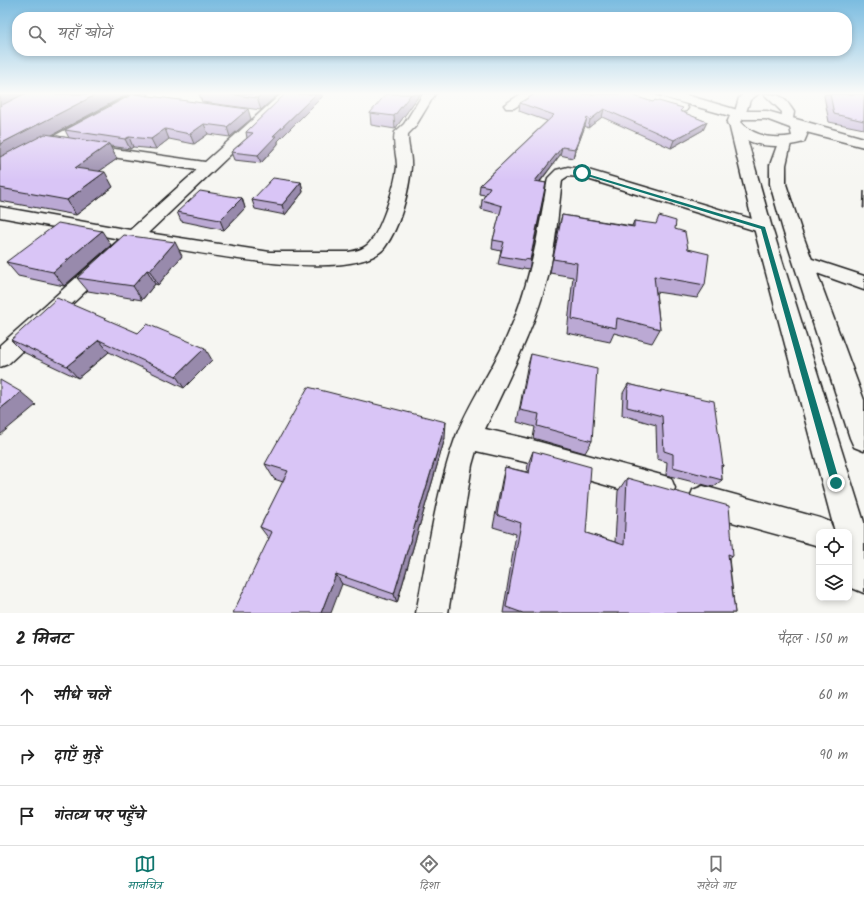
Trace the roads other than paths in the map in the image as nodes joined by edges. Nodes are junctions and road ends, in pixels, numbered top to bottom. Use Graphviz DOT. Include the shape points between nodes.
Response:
graph roads {
  1 [pos="737,122"];
  2 [pos="93,123"];
  3 [pos="258,123"];
  4 [pos="412,123"];
  5 [pos="778,123"];
  6 [pos="790,123"];
  7 [pos="792,132"];
  8 [pos="53,143"];
  9 [pos="864,143"];
  10 [pos="864,155"];
  11 [pos="208,167"];
  12 [pos="0,171"];
  13 [pos="0,212"];
  14 [pos="763,228"];
  15 [pos="134,236"];
  16 [pos="803,262"];
  17 [pos="864,283"];
  18 [pos="0,358"];
  19 [pos="468,436"];
  20 [pos="864,438"];
  21 [pos="848,529"];
  22 [pos="816,531"];
  23 [pos="852,544"];
  24 [pos="864,576"];
  25 [pos="432,613"];
  1 -- 7 [label="street" via="754,138"];
  1 -- 14 [label="street"];
  2 -- 8 [label="street"];
  3 -- 11 [label="street"];
  4 -- 15 [label="street" via="401,136 404,166 395,209 379,243 363,255 349,258 270,258"];
  5 -- 7 [label="street"];
  6 -- 7 [label="street"];
  7 -- 9 [label="street"];
  7 -- 10 [label="street"];
  7 -- 16 [label="street" via="778,165 778,184"];
  8 -- 11 [label="street"];
  8 -- 12 [label="street"];
  11 -- 15 [label="street"];
  13 -- 15 [label="street"];
  14 -- 19 [label="street" via="582,173 561,173 555,178 539,276 532,301"];
  14 -- 21 [label="street"];
  15 -- 18 [label="street"];
  16 -- 17 [label="street"];
  16 -- 20 [label="street"];
  19 -- 22 [label="street"];
  19 -- 25 [label="street" via="459,465"];
  23 -- 24 [label="street"];
}
